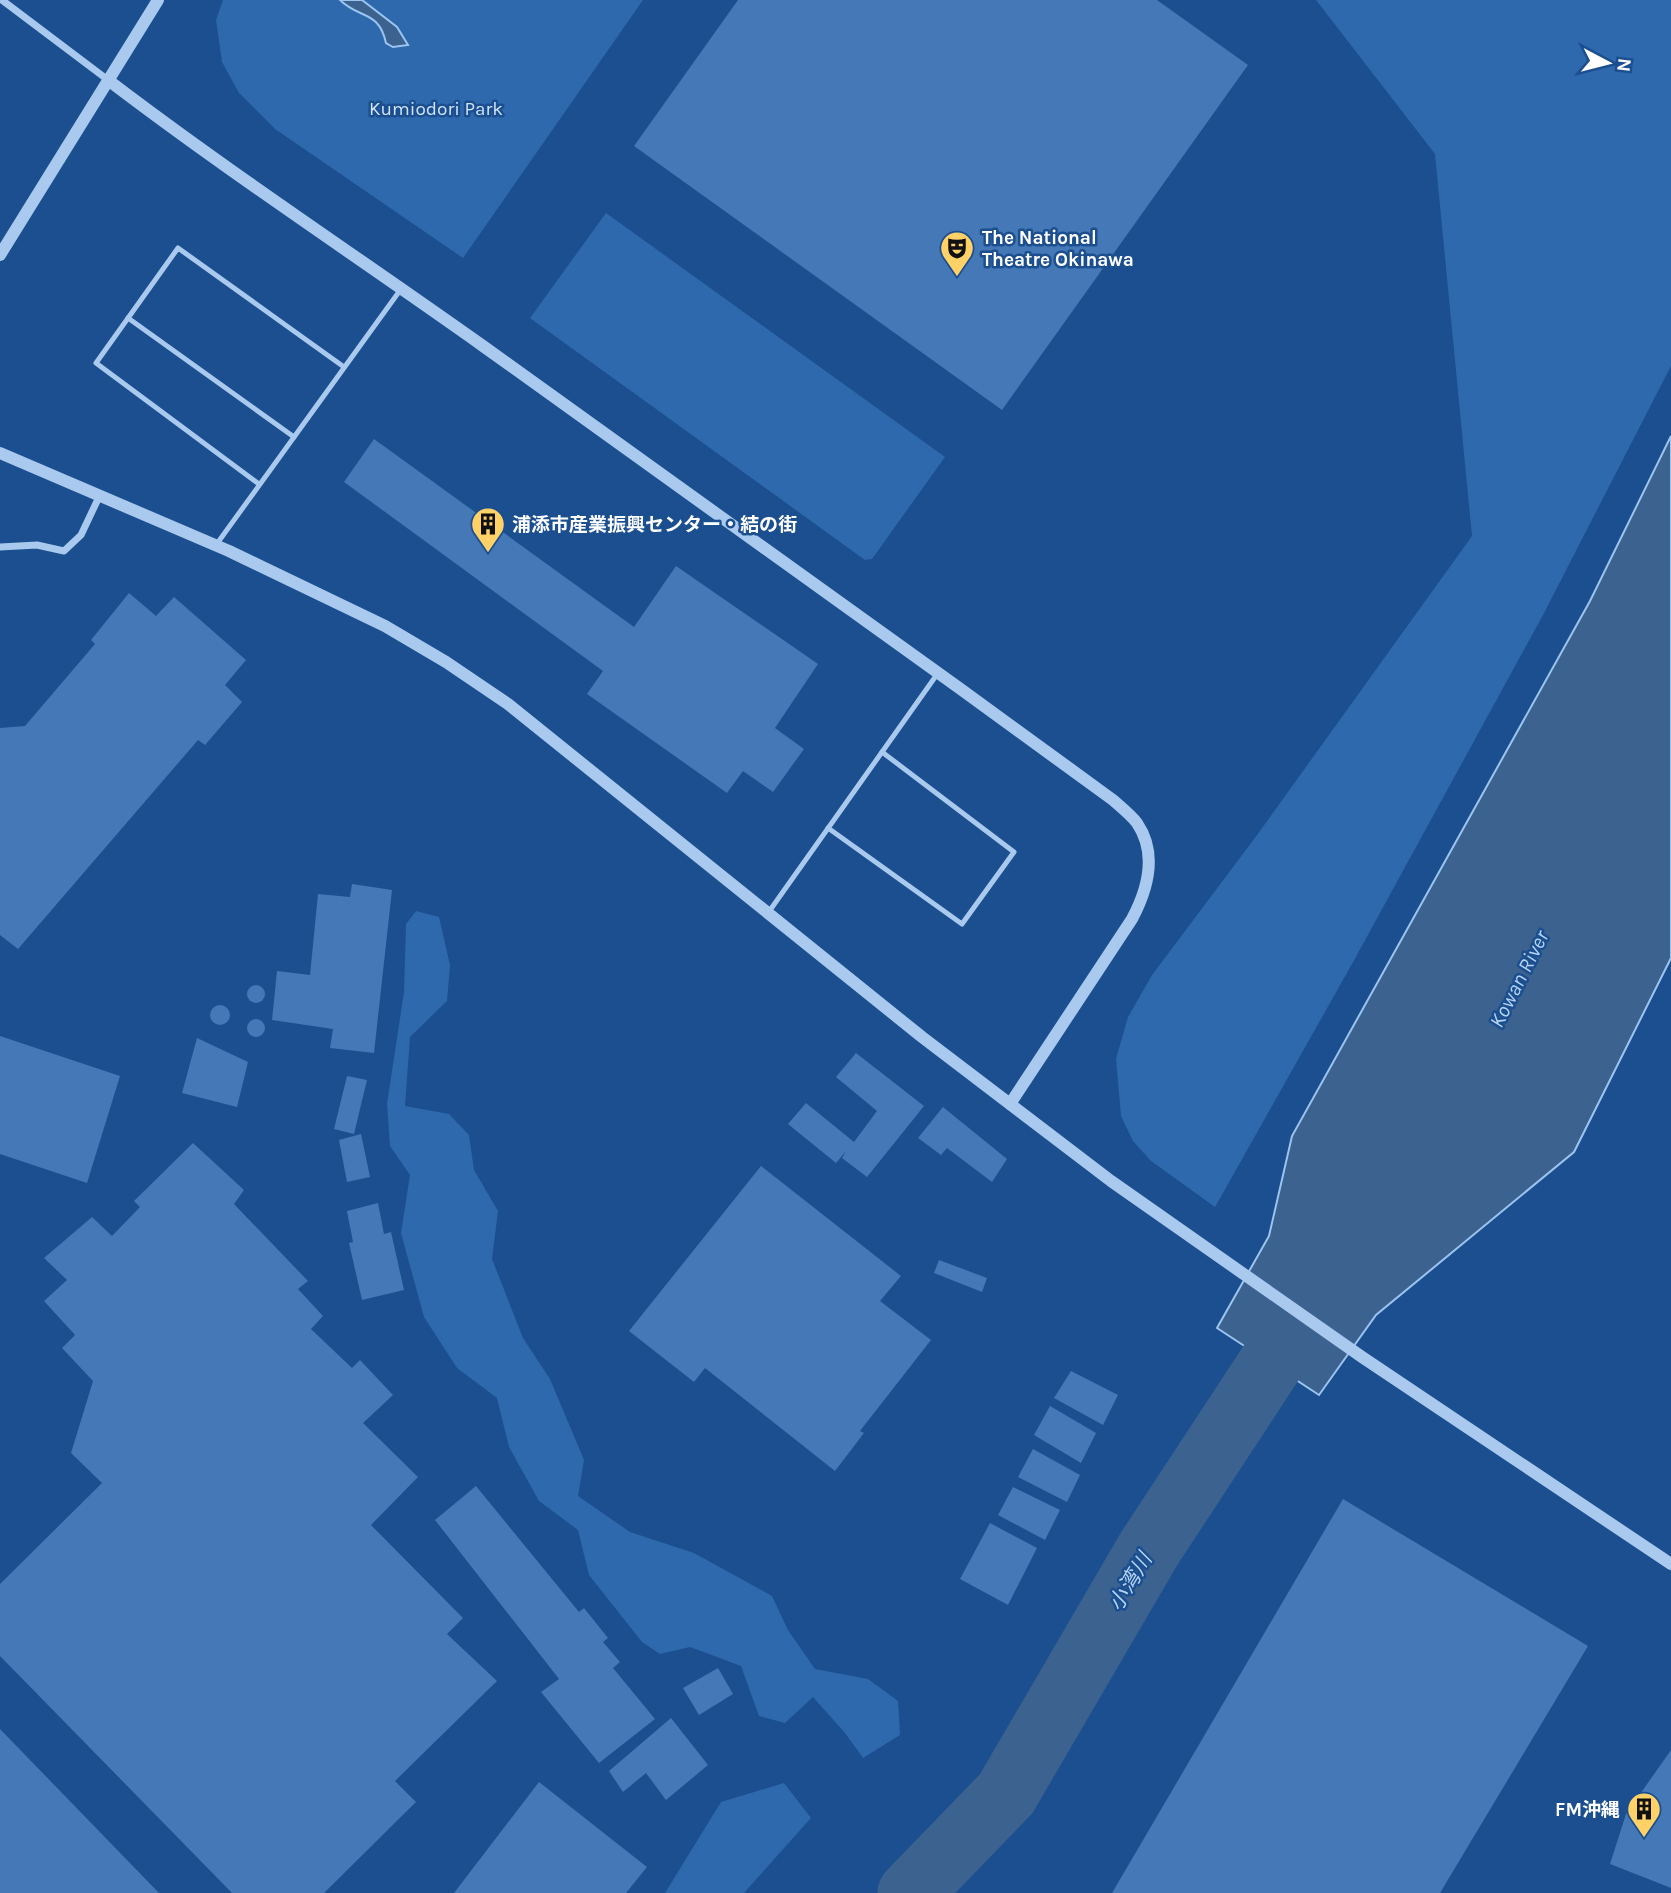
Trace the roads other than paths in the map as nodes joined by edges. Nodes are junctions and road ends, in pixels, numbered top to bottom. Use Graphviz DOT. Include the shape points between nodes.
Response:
graph roads {
  1 [pos="2,0"];
  2 [pos="158,0"];
  3 [pos="108,80"];
  4 [pos="0,255"];
  5 [pos="401,289"];
  6 [pos="128,318"];
  7 [pos="344,367"];
  8 [pos="294,437"];
  9 [pos="0,453"];
  10 [pos="259,484"];
  11 [pos="99,496"];
  12 [pos="216,545"];
  13 [pos="0,547"];
  14 [pos="938,673"];
  15 [pos="882,752"];
  16 [pos="828,828"];
  17 [pos="768,913"];
  18 [pos="1010,1104"];
  19 [pos="1671,1564"];
  1 -- 3 [label="street"];
  2 -- 3 [label="street"];
  3 -- 4 [label="street"];
  3 -- 5 [label="street"];
  5 -- 7 [label="lane"];
  5 -- 14 [label="street"];
  6 -- 7 [label="lane" via="178,248"];
  6 -- 8 [label="lane"];
  6 -- 10 [label="lane" via="96,363"];
  7 -- 8 [label="lane"];
  8 -- 10 [label="lane"];
  9 -- 11 [label="street"];
  10 -- 12 [label="lane"];
  11 -- 12 [label="street"];
  11 -- 13 [label="street" via="81,536 64,551 37,545"];
  12 -- 17 [label="street" via="385,626 446,662 518,712"];
  14 -- 15 [label="lane"];
  14 -- 18 [label="street" via="1113,800 1136,822 1146,841 1149,861 1142,900"];
  15 -- 16 [label="lane"];
  15 -- 16 [label="lane" via="1014,852 962,924"];
  16 -- 17 [label="lane"];
  17 -- 18 [label="street"];
  18 -- 19 [label="street" via="1226,1262"];
}
